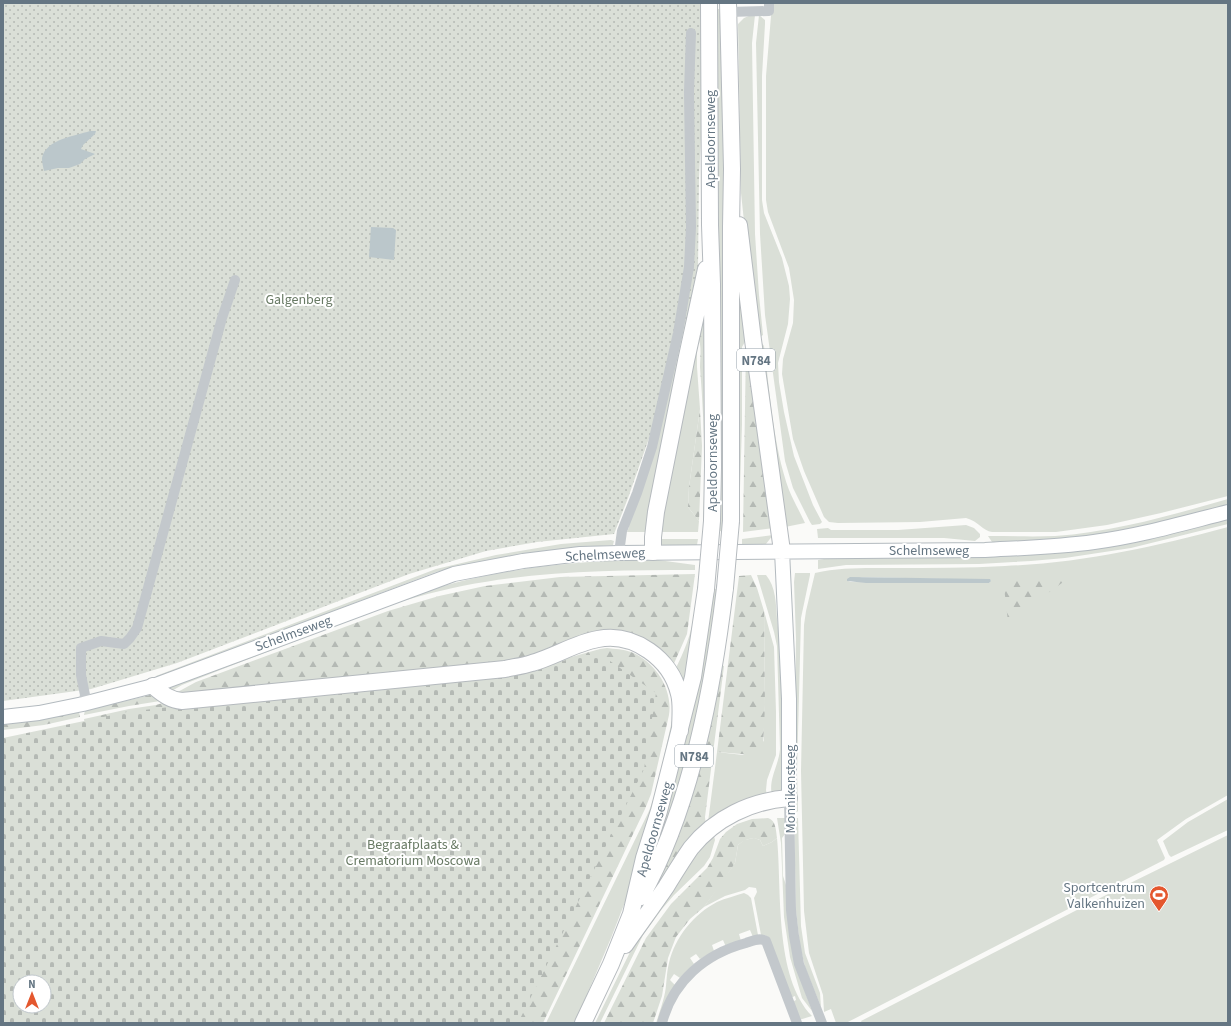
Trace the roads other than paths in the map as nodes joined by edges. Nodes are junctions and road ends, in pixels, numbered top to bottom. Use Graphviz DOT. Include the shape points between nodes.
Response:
graph roads {
  1 [pos="709,3"];
  2 [pos="769,3"];
  3 [pos="728,8"];
  4 [pos="691,34"];
  5 [pos="732,169"];
  6 [pos="710,253"];
  7 [pos="235,280"];
  8 [pos="1228,512"];
  9 [pos="782,551"];
  10 [pos="653,552"];
  11 [pos="619,553"];
  12 [pos="153,686"];
  13 [pos="83,704"];
  14 [pos="3,717"];
  15 [pos="680,730"];
  16 [pos="789,798"];
  17 [pos="631,914"];
  18 [pos="612,964"];
  19 [pos="583,1023"];
  20 [pos="662,1023"];
  21 [pos="797,1023"];
  22 [pos="822,1023"];
  1 -- 6 [label="main road, Apeldoornseweg / N784"];
  2 -- 3 [label="street, Apeldoornseweg" via="769,11"];
  3 -- 5 [label="main road, Apeldoornseweg / N784"];
  4 -- 11 [label="street, Apeldoornseweg" via="689,267 678,333 652,447 622,531"];
  5 -- 9 [label="main road, N784"];
  5 -- 17 [label="main road, Apeldoornseweg / N784, bridge" via="731,521 726,588 712,675 688,777 655,872"];
  6 -- 10 [label="main road, N784" via="656,512"];
  6 -- 15 [label="main road, Apeldoornseweg / N784, bridge" via="712,521 695,670"];
  7 -- 13 [label="street" via="222,318 137,628 124,644 101,641 81,648 81,675 86,695"];
  8 -- 9 [label="main road, Schelmseweg" via="1124,537 1045,547 984,550"];
  9 -- 10 [label="main road, Schelmseweg"];
  9 -- 16 [label="main road, Monnikensteeg" via="789,699"];
  10 -- 11 [label="main road, Schelmseweg"];
  11 -- 12 [label="main road, Schelmseweg" via="580,554 523,561 454,574"];
  12 -- 13 [label="main road, Schelmseweg"];
  12 -- 15 [label="main road" via="168,697 182,701 505,668 532,663 594,640 618,638 646,649 657,657 671,674 680,697"];
  13 -- 14 [label="main road, Schelmseweg"];
  15 -- 17 [label="main road, Apeldoornseweg / N784"];
  16 -- 18 [label="main road, N784" via="770,799 751,805 710,828 692,848"];
  16 -- 22 [label="street, Monnikensteeg" via="794,936 799,964"];
  17 -- 18 [label="main road, Apeldoornseweg / N784"];
  18 -- 19 [label="main road, Apeldoornseweg / N784"];
  20 -- 21 [label="street" via="674,993 694,968 716,955 761,939 766,941"];
}
